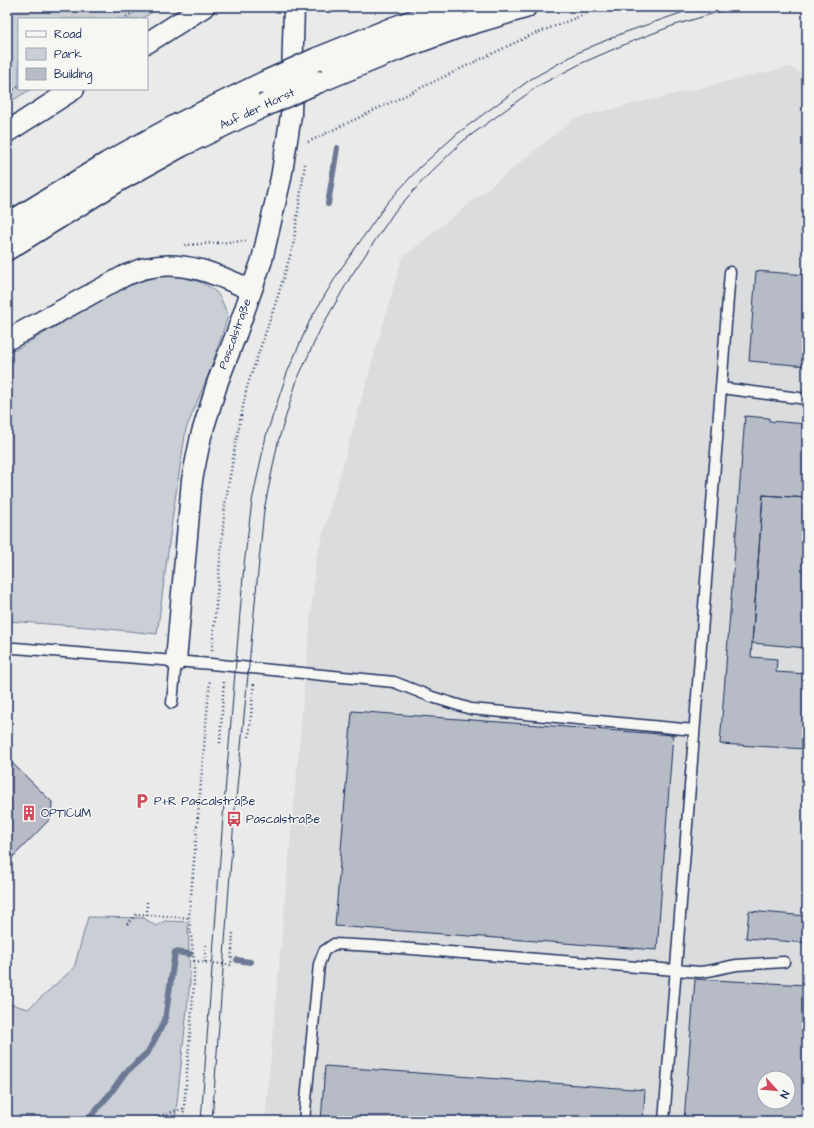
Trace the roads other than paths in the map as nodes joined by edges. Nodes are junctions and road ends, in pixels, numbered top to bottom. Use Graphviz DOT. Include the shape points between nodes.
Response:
graph roads {
  1 [pos="204,7"];
  2 [pos="294,7"];
  3 [pos="455,7"];
  4 [pos="525,7"];
  5 [pos="148,42"];
  6 [pos="72,90"];
  7 [pos="7,132"];
  8 [pos="7,225"];
  9 [pos="7,249"];
  10 [pos="730,272"];
  11 [pos="251,290"];
  12 [pos="7,340"];
  13 [pos="721,388"];
  14 [pos="807,399"];
  15 [pos="7,649"];
  16 [pos="176,661"];
  17 [pos="172,703"];
  18 [pos="694,730"];
  19 [pos="784,962"];
  20 [pos="676,971"];
  21 [pos="304,1121"];
  22 [pos="664,1121"];
  1 -- 5 [label="street"];
  2 -- 11 [label="street, Pascalstraße" via="291,115 281,178 267,240"];
  3 -- 8 [label="street, Auf der Horst, bridge" via="394,28 264,83 115,159"];
  4 -- 9 [label="street, Auf der Horst, bridge" via="458,27 395,50 263,106 182,145 117,181"];
  6 -- 7 [label="street"];
  10 -- 13 [label="lane"];
  11 -- 12 [label="street" via="221,276 192,267 165,265 146,268 126,275"];
  11 -- 16 [label="street, Pascalstraße" via="218,381 201,436 192,480"];
  13 -- 14 [label="lane"];
  13 -- 18 [label="lane"];
  15 -- 16 [label="lane"];
  16 -- 17 [label="lane"];
  16 -- 18 [label="lane" via="394,682 471,709"];
  18 -- 20 [label="lane"];
  19 -- 20 [label="lane" via="737,965 700,972"];
  20 -- 21 [label="lane" via="334,944 324,951 318,964"];
  20 -- 22 [label="lane"];
}
